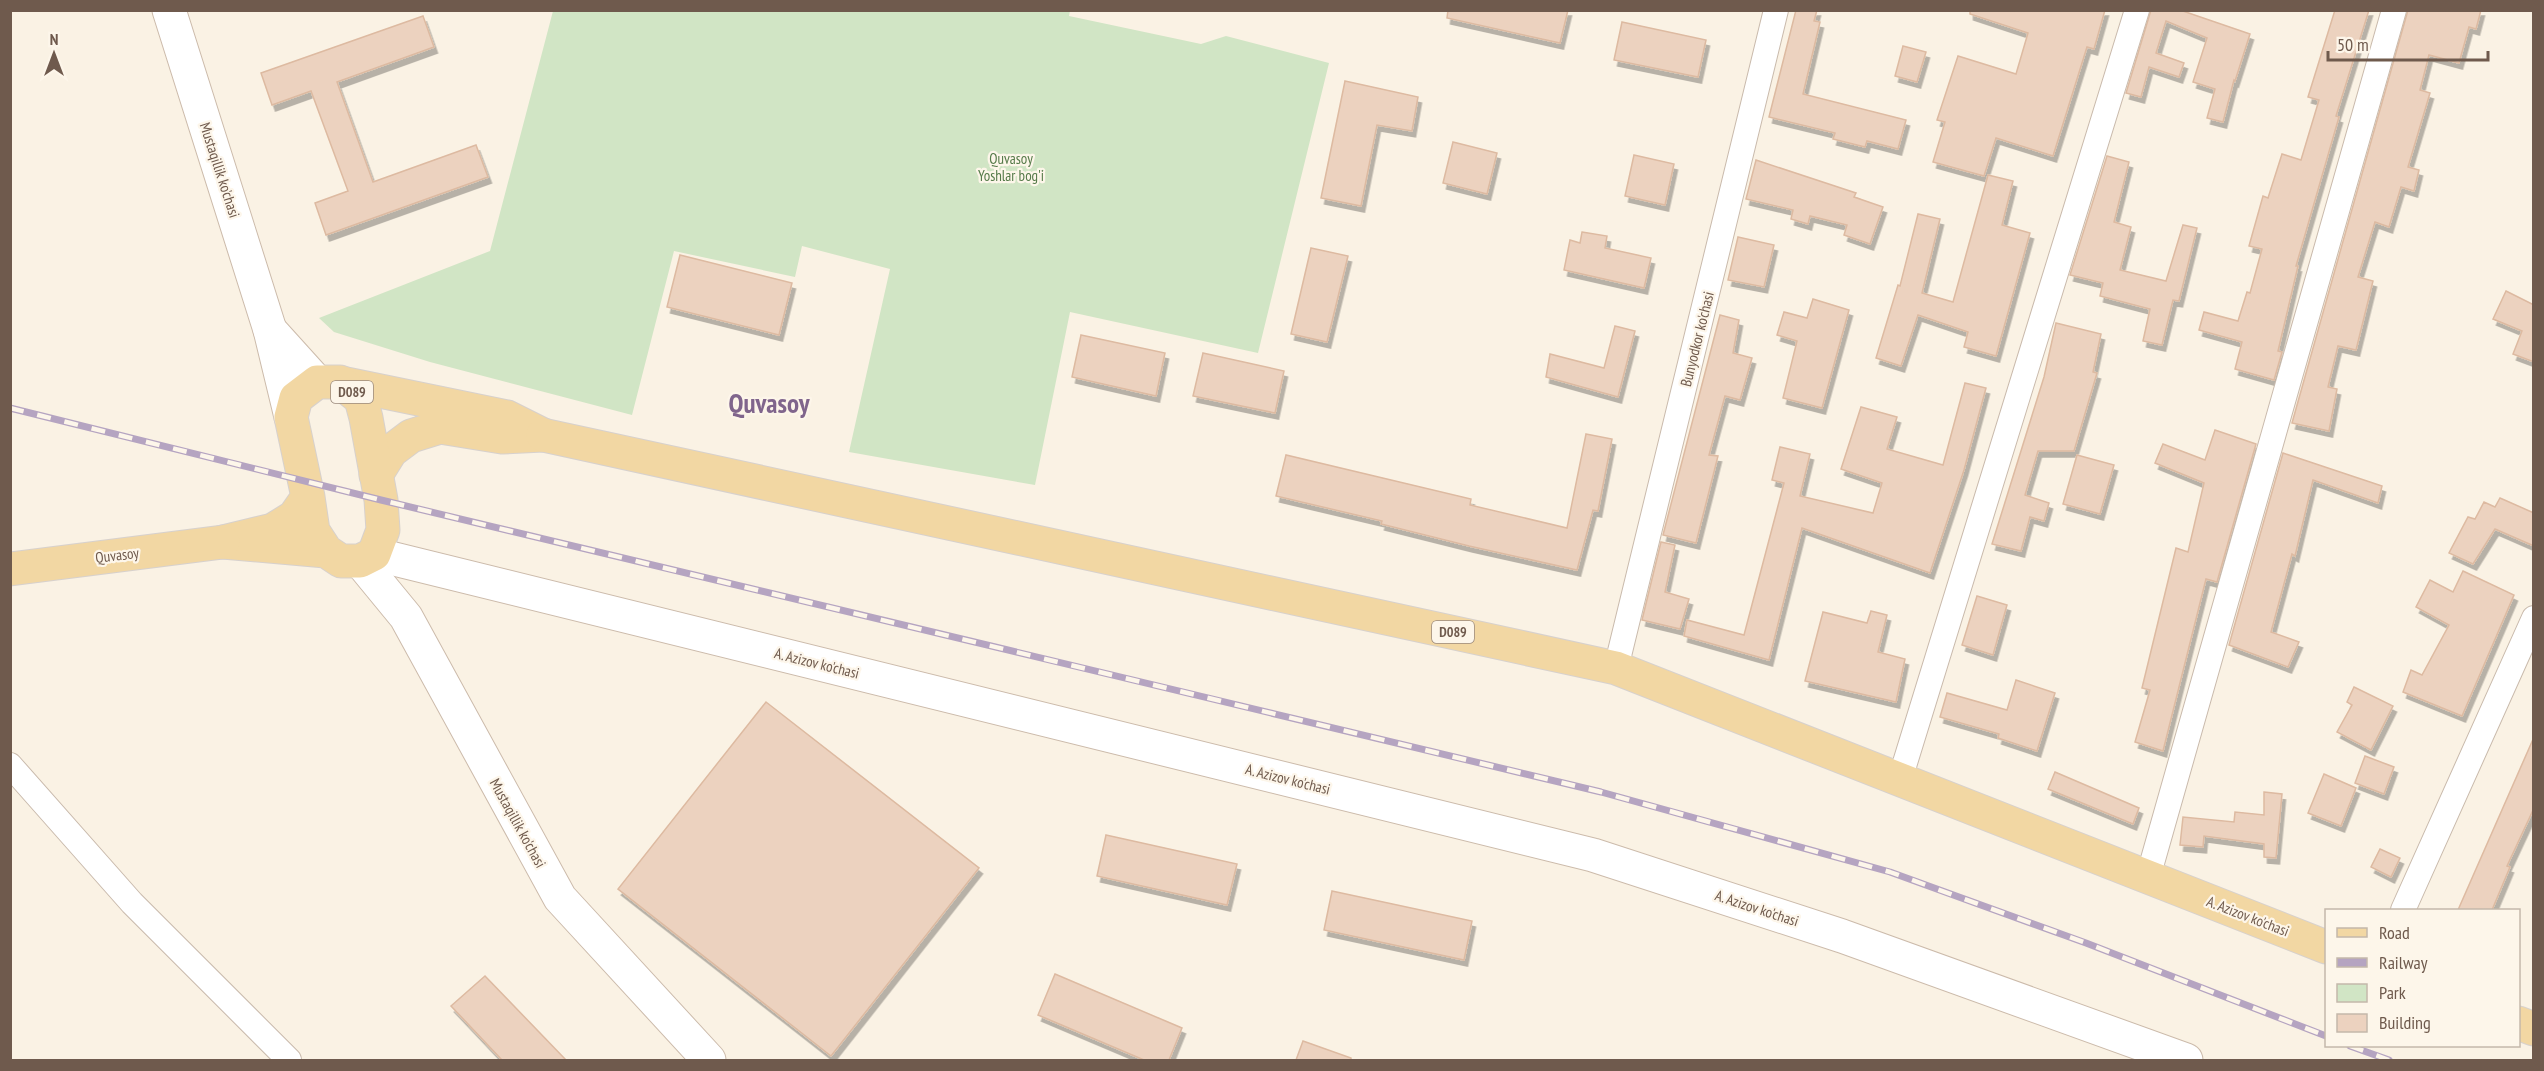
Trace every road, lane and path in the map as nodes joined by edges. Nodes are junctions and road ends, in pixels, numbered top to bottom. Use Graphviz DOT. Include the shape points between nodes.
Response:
graph roads {
  1 [pos="169,10"];
  2 [pos="1776,10"];
  3 [pos="2138,10"];
  4 [pos="2394,10"];
  5 [pos="270,330"];
  6 [pos="328,382"];
  7 [pos="291,417"];
  8 [pos="543,435"];
  9 [pos="376,475"];
  10 [pos="308,496"];
  11 [pos="223,542"];
  12 [pos="326,551"];
  13 [pos="367,557"];
  14 [pos="10,569"];
  15 [pos="2534,618"];
  16 [pos="1616,668"];
  17 [pos="10,765"];
  18 [pos="1900,779"];
  19 [pos="2148,876"];
  20 [pos="2403,909"];
  21 [pos="2325,947"];
  22 [pos="289,1060"];
  23 [pos="709,1060"];
  24 [pos="2186,1060"];
  1 -- 5 [label="street, Mustaqillik ko'chasi"];
  2 -- 16 [label="street, Bunyodkor ko'chasi"];
  3 -- 18 [label="street"];
  4 -- 19 [label="street"];
  5 -- 6 [label="street"];
  5 -- 7 [label="street, Mustaqillik ko'chasi"];
  6 -- 7 [label="main road, D089" via="296,398"];
  6 -- 8 [label="main road, D089" via="507,417"];
  6 -- 9 [label="main road, D089" via="362,399"];
  7 -- 10 [label="main road"];
  8 -- 9 [label="main road, D089" via="502,437 440,427 411,436 391,451"];
  8 -- 16 [label="main road, A. Azizov ko'chasi / D089"];
  9 -- 13 [label="main road, D089" via="383,530"];
  10 -- 11 [label="main road" via="294,517 273,530"];
  10 -- 12 [label="main road" via="313,531"];
  11 -- 12 [label="main road"];
  11 -- 14 [label="main road, Quvasoy"];
  12 -- 13 [label="main road" via="341,561"];
  13 -- 23 [label="street, Mustaqillik ko'chasi" via="406,617 560,898"];
  13 -- 24 [label="street, A. Azizov ko'chasi" via="1593,855 1842,936"];
  15 -- 20 [label="street"];
  16 -- 18 [label="main road, A. Azizov ko'chasi / D089"];
  17 -- 22 [label="street" via="132,903"];
  18 -- 19 [label="main road, A. Azizov ko'chasi / D089"];
  19 -- 21 [label="main road, A. Azizov ko'chasi / D089"];
}
